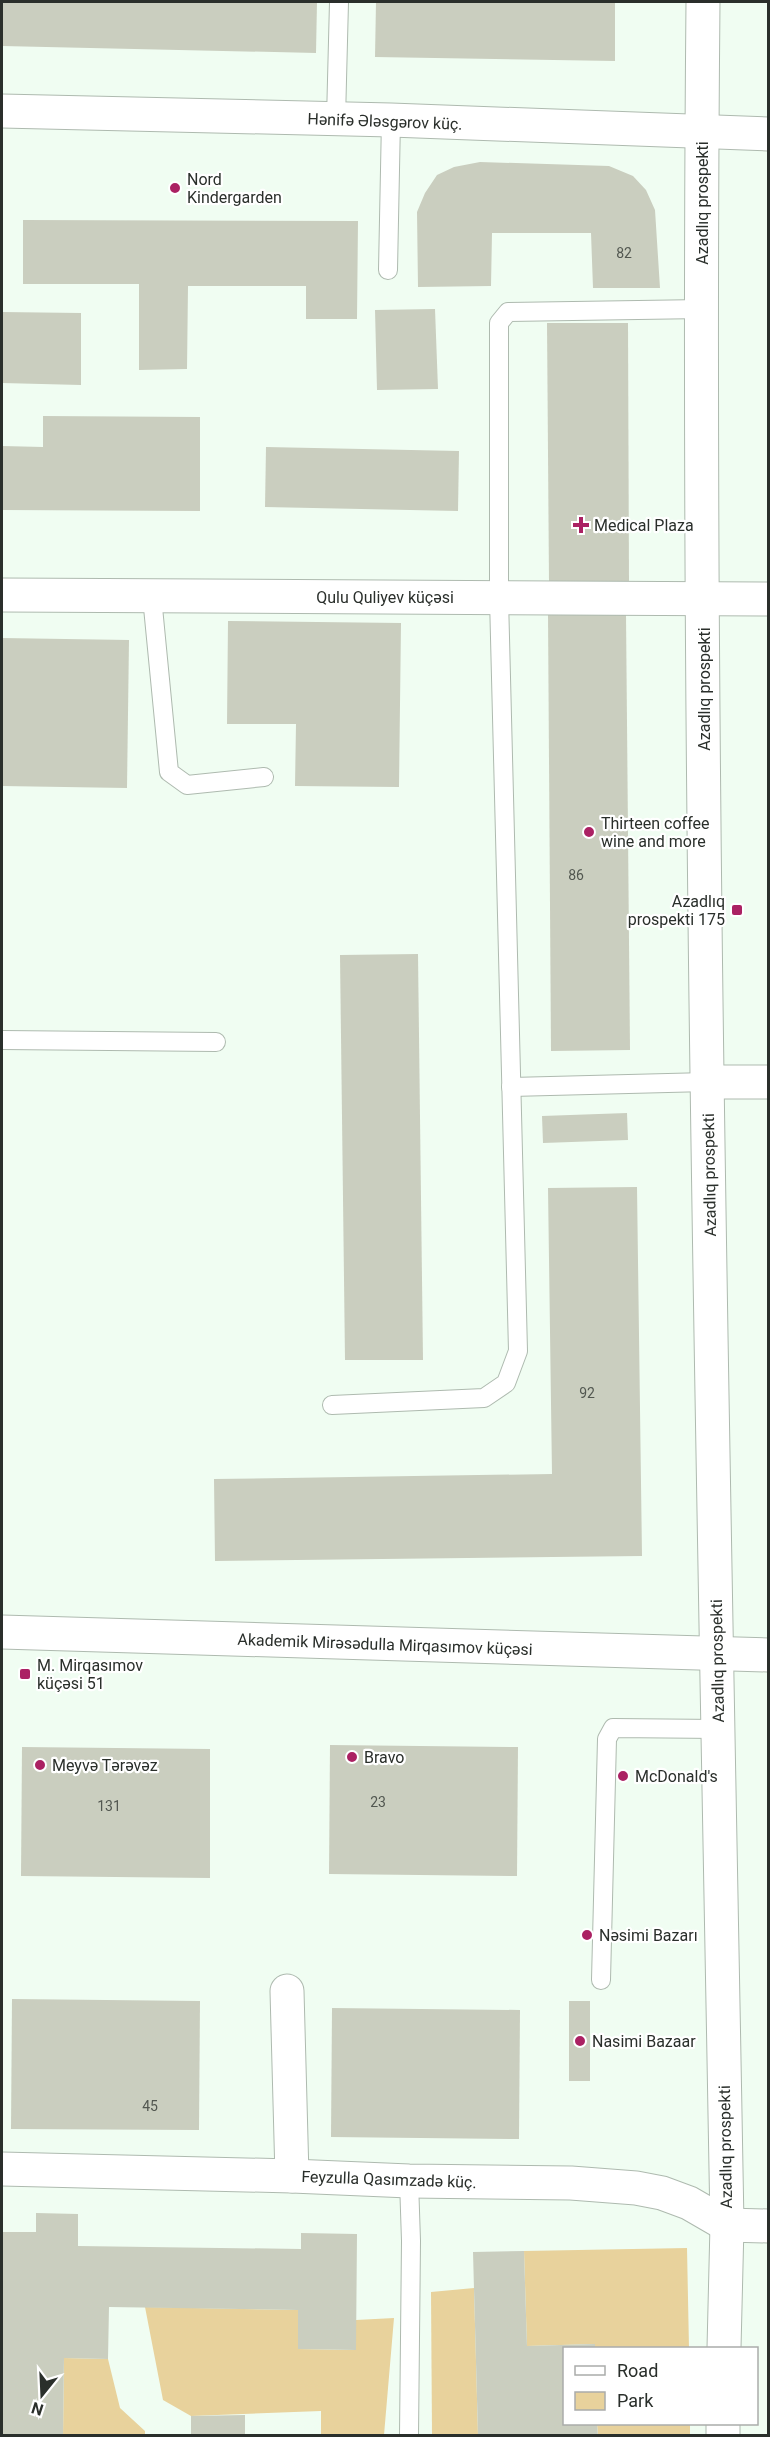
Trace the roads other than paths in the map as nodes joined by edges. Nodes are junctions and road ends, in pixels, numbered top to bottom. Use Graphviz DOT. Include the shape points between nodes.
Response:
graph roads {
  1 [pos="339,2"];
  2 [pos="703,2"];
  3 [pos="2,111"];
  4 [pos="336,119"];
  5 [pos="391,120"];
  6 [pos="702,132"];
  7 [pos="768,134"];
  8 [pos="388,270"];
  9 [pos="703,309"];
  10 [pos="2,595"];
  11 [pos="152,597"];
  12 [pos="499,598"];
  13 [pos="703,598"];
  14 [pos="768,599"];
  15 [pos="264,777"];
  16 [pos="2,1040"];
  17 [pos="216,1042"];
  18 [pos="707,1082"];
  19 [pos="768,1082"];
  20 [pos="511,1087"];
  21 [pos="332,1405"];
  22 [pos="2,1632"];
  23 [pos="718,1654"];
  24 [pos="768,1655"];
  25 [pos="718,1729"];
  26 [pos="601,1980"];
  27 [pos="287,1991"];
  28 [pos="2,2169"];
  29 [pos="292,2176"];
  30 [pos="409,2181"];
  31 [pos="726,2225"];
  32 [pos="768,2226"];
  33 [pos="724,2347"];
  34 [pos="409,2436"];
  1 -- 4 [label="lane"];
  2 -- 6 [label="street, Azadlıq prospekti"];
  3 -- 4 [label="street, Hənifə Ələsgərov küç."];
  4 -- 5 [label="street, Hənifə Ələsgərov küç."];
  5 -- 6 [label="street, Hənifə Ələsgərov küç."];
  5 -- 8 [label="lane"];
  6 -- 7 [label="street, Hənifə Ələsgərov küç."];
  6 -- 9 [label="street, Azadlıq prospekti"];
  9 -- 12 [label="lane" via="508,312 499,323"];
  9 -- 13 [label="street, Azadlıq prospekti"];
  10 -- 11 [label="street, Qulu Quliyev küçəsi"];
  11 -- 12 [label="street, Qulu Quliyev küçəsi"];
  11 -- 15 [label="lane" via="169,771 187,785"];
  12 -- 13 [label="street, Qulu Quliyev küçəsi"];
  12 -- 20 [label="lane"];
  13 -- 14 [label="street, Qulu Quliyev küçəsi"];
  13 -- 18 [label="street, Azadlıq prospekti"];
  16 -- 17 [label="lane"];
  18 -- 19 [label="street"];
  18 -- 20 [label="lane"];
  18 -- 23 [label="street, Azadlıq prospekti"];
  20 -- 21 [label="lane" via="518,1351 506,1383 484,1398"];
  22 -- 23 [label="street, Akademik Mirəsədulla Mirqasımov küçəsi"];
  23 -- 24 [label="street, Akademik Mirəsədulla Mirqasımov küçəsi"];
  23 -- 25 [label="street, Azadlıq prospekti"];
  25 -- 26 [label="lane" via="613,1728 607,1739"];
  25 -- 31 [label="street, Azadlıq prospekti"];
  27 -- 29 [label="street"];
  28 -- 29 [label="street, Feyzulla Qasımzadə küç."];
  29 -- 30 [label="street, Feyzulla Qasımzadə küç."];
  30 -- 31 [label="street, Feyzulla Qasımzadə küç." via="636,2188 689,2204"];
  30 -- 34 [label="lane"];
  31 -- 32 [label="street, Feyzulla Qasımzadə küç."];
  31 -- 33 [label="street, Azadlıq prospekti"];
}
